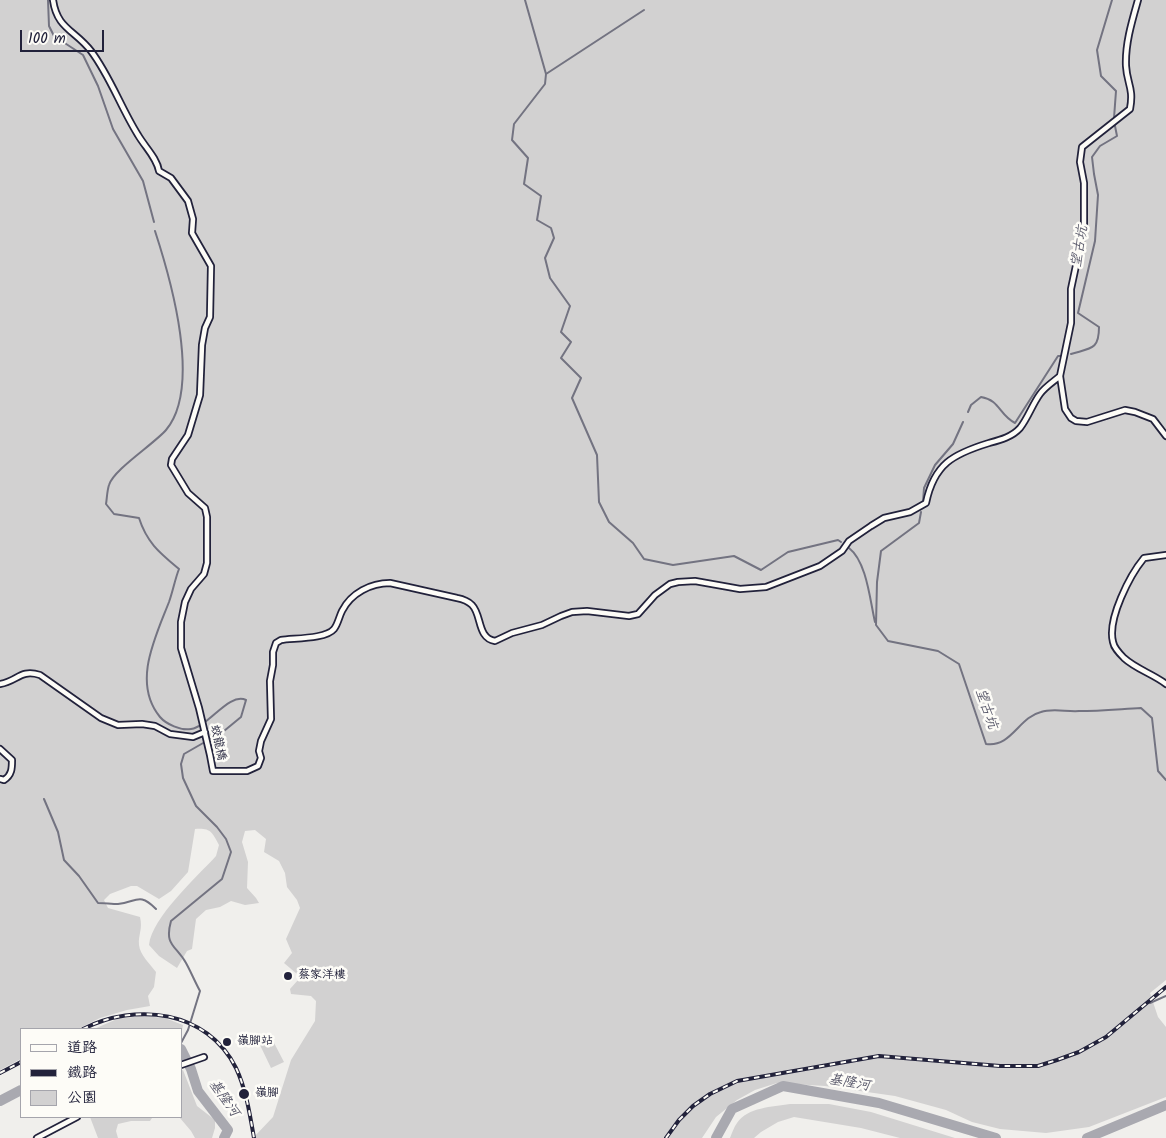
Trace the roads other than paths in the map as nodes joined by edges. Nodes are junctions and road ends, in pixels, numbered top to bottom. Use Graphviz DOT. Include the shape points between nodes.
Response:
graph roads {
  1 [pos="53,0"];
  2 [pos="1138,0"];
  3 [pos="1060,376"];
  4 [pos="1166,436"];
  5 [pos="1166,555"];
  6 [pos="0,684"];
  7 [pos="1166,684"];
  8 [pos="204,732"];
  9 [pos="0,749"];
  10 [pos="0,779"];
  11 [pos="204,1058"];
  12 [pos="182,1065"];
  13 [pos="75,1118"];
  14 [pos="38,1138"];
  1 -- 8 [label="street, 蛟龍橋" via="60,22 90,50 103,69 159,171 171,178 188,201 193,219 192,233 211,266 210,317 202,345 200,395 188,434 171,465 188,493 205,508 207,517 207,563 204,574 184,602 180,622 181,648"];
  2 -- 3 [label="street" via="1126,66 1132,95 1130,109 1082,147 1084,228 1071,289 1070,324"];
  3 -- 4 [label="street" via="1066,409 1076,421 1087,422 1125,410 1147,415"];
  3 -- 8 [label="street, 蛟龍橋" via="1040,394 1020,427 1010,436 966,450 938,470 926,503 910,512 884,518 849,541 842,551 820,566 766,587 740,589 695,581 678,582 655,595 638,614 572,612 495,641 482,631 477,614 467,601 380,583 349,600 334,630 325,635 276,643 272,652 270,681 271,719 261,742 258,766 247,771 213,771"];
  5 -- 7 [label="street" via="1144,558 1134,571 1112,625 1112,641 1124,658"];
  6 -- 8 [label="street" via="30,672 40,675 101,718 118,725 155,726 170,734 193,737"];
  9 -- 10 [label="street" via="12,760 12,771 9,777"];
  11 -- 12 [label="street"];
  13 -- 14 [label="street"];
}
